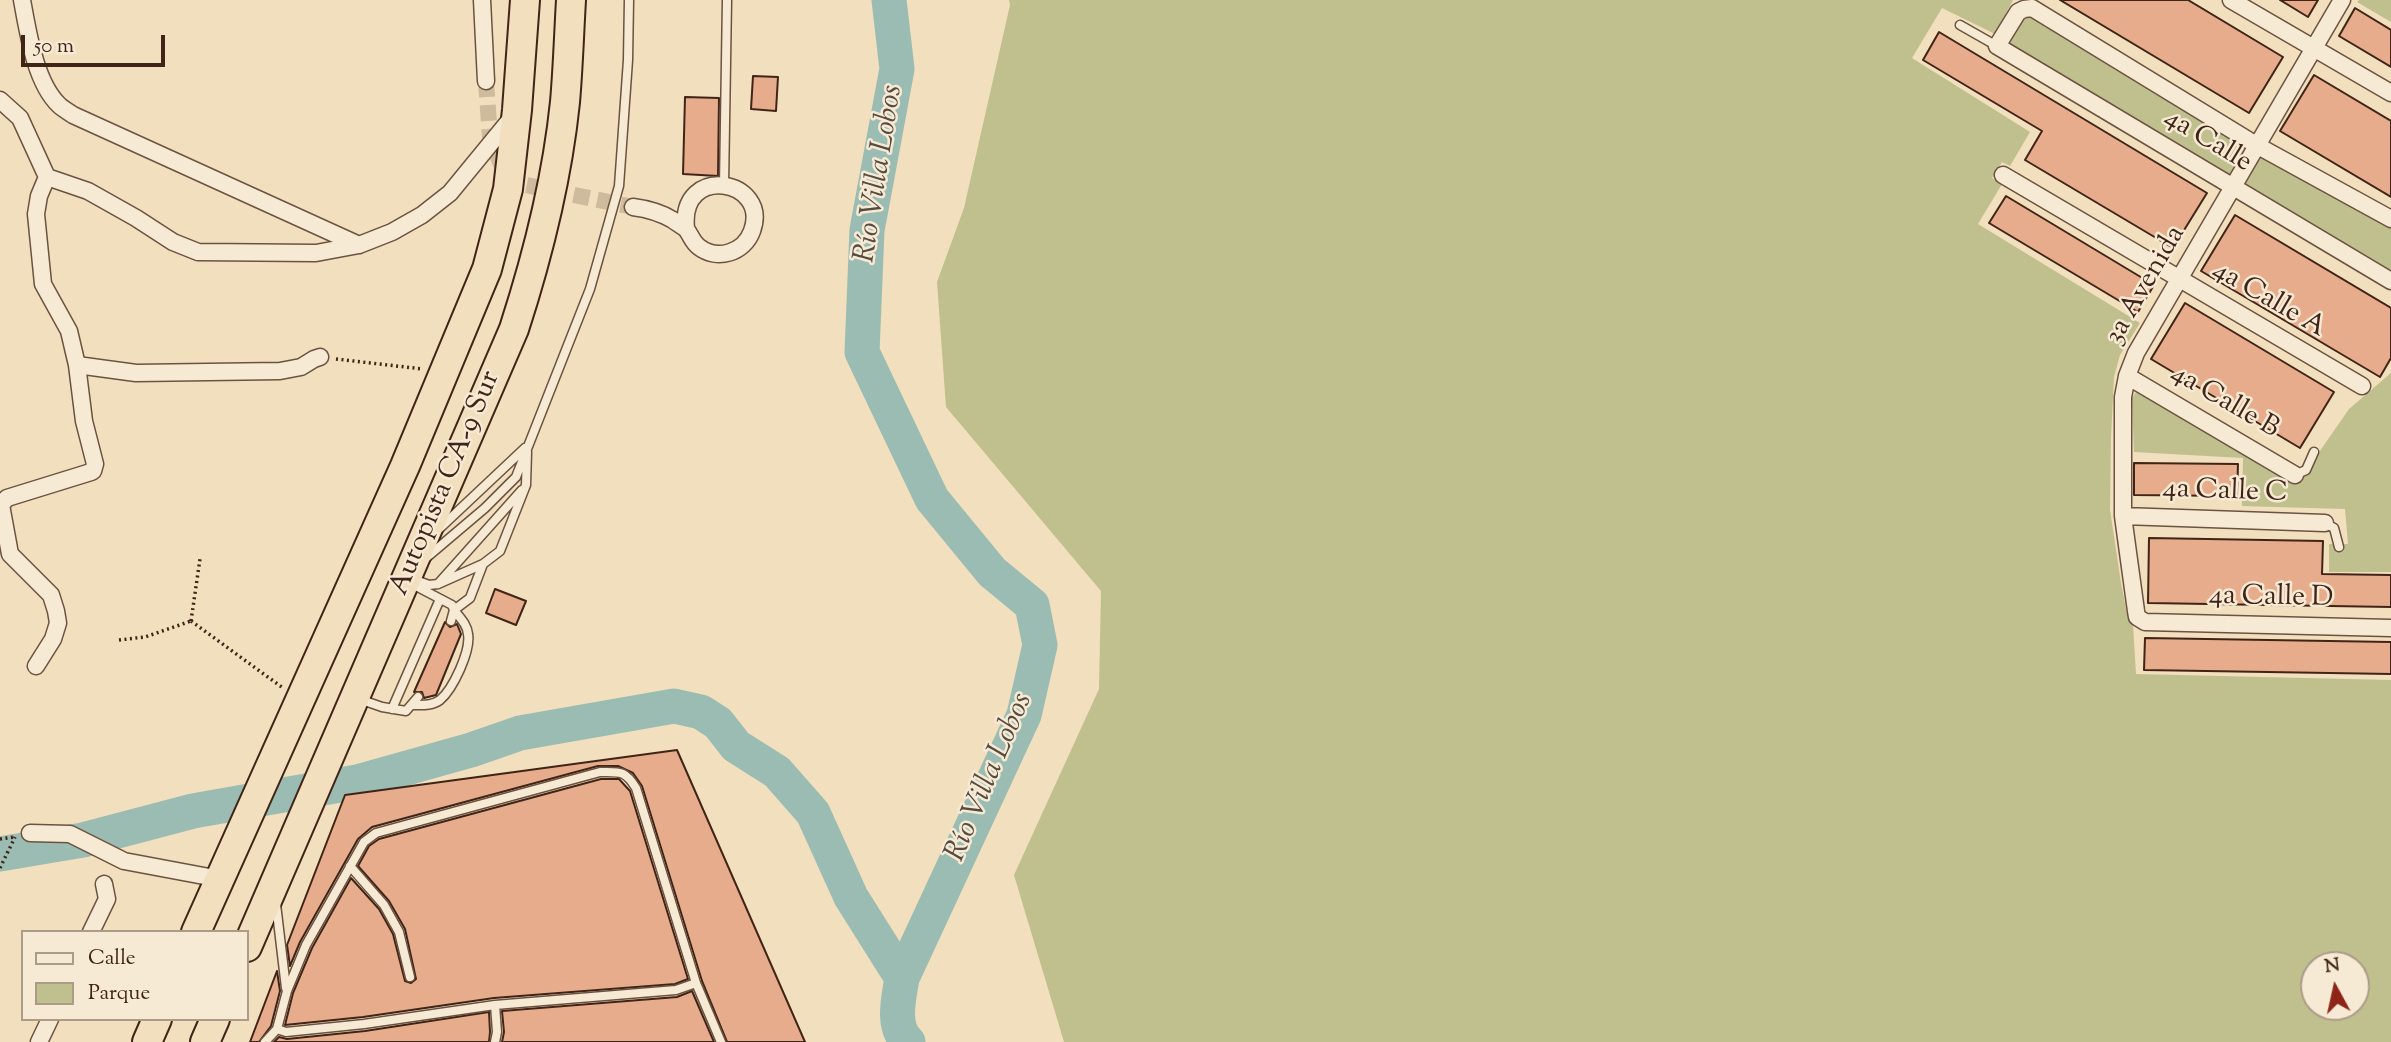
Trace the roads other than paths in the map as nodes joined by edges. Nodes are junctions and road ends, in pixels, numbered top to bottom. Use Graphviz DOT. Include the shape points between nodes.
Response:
graph roads {
  1 [pos="22,0"];
  2 [pos="482,0"];
  3 [pos="525,0"];
  4 [pos="571,0"];
  5 [pos="629,0"];
  6 [pos="727,0"];
  7 [pos="2231,0"];
  8 [pos="2342,0"];
  9 [pos="1960,25"];
  10 [pos="1997,46"];
  11 [pos="2314,47"];
  12 [pos="486,81"];
  13 [pos="2391,93"];
  14 [pos="0,100"];
  15 [pos="517,110"];
  16 [pos="2258,146"];
  17 [pos="2003,175"];
  18 [pos="47,177"];
  19 [pos="724,185"];
  20 [pos="2233,188"];
  21 [pos="632,207"];
  22 [pos="2391,219"];
  23 [pos="686,228"];
  24 [pos="359,245"];
  25 [pos="2180,280"];
  26 [pos="2391,281"];
  27 [pos="320,358"];
  28 [pos="77,365"];
  29 [pos="2127,376"];
  30 [pos="2362,386"];
  31 [pos="527,446"];
  32 [pos="2314,452"];
  33 [pos="2295,475"];
  34 [pos="526,485"];
  35 [pos="2123,516"];
  36 [pos="2325,523"];
  37 [pos="421,545"];
  38 [pos="2339,547"];
  39 [pos="483,564"];
  40 [pos="408,576"];
  41 [pos="438,584"];
  42 [pos="440,599"];
  43 [pos="454,610"];
  44 [pos="451,621"];
  45 [pos="2151,623"];
  46 [pos="2391,628"];
  47 [pos="36,666"];
  48 [pos="418,696"];
  49 [pos="413,705"];
  50 [pos="351,708"];
  51 [pos="392,709"];
  52 [pos="30,833"];
  53 [pos="350,866"];
  54 [pos="220,879"];
  55 [pos="104,884"];
  56 [pos="273,886"];
  57 [pos="92,930"];
  58 [pos="197,930"];
  59 [pos="248,945"];
  60 [pos="410,977"];
  61 [pos="696,983"];
  62 [pos="287,991"];
  63 [pos="495,1004"];
  64 [pos="49,1021"];
  65 [pos="156,1021"];
  66 [pos="214,1021"];
  67 [pos="277,1030"];
  68 [pos="39,1042"];
  69 [pos="147,1042"];
  70 [pos="205,1042"];
  71 [pos="265,1042"];
  72 [pos="495,1042"];
  73 [pos="721,1042"];
  1 -- 24 [label="street" via="42,77 59,106"];
  2 -- 12 [label="street"];
  3 -- 15 [label="highway, Autopista CA-9 Sur"];
  4 -- 37 [label="highway, Autopista CA-9 Sur" via="565,103 535,264 514,329"];
  5 -- 31 [label="lane" via="619,186 590,289"];
  6 -- 19 [label="lane"];
  7 -- 11 [label="street"];
  8 -- 11 [label="street, 3a Avenida"];
  9 -- 10 [label="lane"];
  10 -- 16 [label="street, 4a Calle" via="2018,12 2032,9"];
  10 -- 20 [label="street, 4a Calle"];
  11 -- 13 [label="street"];
  11 -- 16 [label="street, 3a Avenida"];
  14 -- 18 [label="street" via="20,118"];
  15 -- 24 [label="street" via="450,193 402,227"];
  15 -- 54 [label="highway, Autopista CA-9 Sur" via="508,189 487,269 405,466"];
  16 -- 20 [label="street, 3a Avenida"];
  16 -- 22 [label="street, 4a Calle"];
  17 -- 25 [label="street, 4a Calle A"];
  18 -- 24 [label="street" via="88,191 198,252 316,253"];
  18 -- 28 [label="street" via="36,214 43,284 69,331"];
  19 -- 23 [label="street" via="697,193 686,209"];
  19 -- 23 [label="street" via="743,193 753,209 753,229 742,246 714,254 696,245"];
  20 -- 25 [label="street, 3a Avenida"];
  20 -- 26 [label="street, 4a Calle"];
  21 -- 23 [label="street" via="656,211"];
  25 -- 29 [label="street, 3a Avenida"];
  25 -- 30 [label="street, 4a Calle A"];
  27 -- 28 [label="street" via="280,372 136,373"];
  28 -- 47 [label="street" via="93,471 7,498 1,505 10,554 51,595 56,611 53,639"];
  29 -- 33 [label="street, 4a Calle B"];
  29 -- 35 [label="street, 3a Avenida"];
  31 -- 34 [label="lane"];
  31 -- 37 [label="lane"];
  31 -- 40 [label="lane" via="516,477"];
  32 -- 33 [label="lane" via="2306,470"];
  34 -- 39 [label="lane" via="500,551"];
  34 -- 41 [label="lane"];
  35 -- 36 [label="street, 4a Calle C"];
  35 -- 45 [label="street, 3a Avenida" via="2136,611 2140,620"];
  36 -- 38 [label="lane" via="2334,528"];
  37 -- 40 [label="highway, Autopista CA-9 Sur"];
  39 -- 41 [label="lane"];
  39 -- 43 [label="lane" via="470,597"];
  40 -- 41 [label="lane"];
  40 -- 42 [label="lane"];
  40 -- 50 [label="highway, Autopista CA-9 Sur"];
  42 -- 43 [label="lane"];
  42 -- 51 [label="lane"];
  43 -- 44 [label="lane"];
  43 -- 49 [label="lane" via="464,622 468,646 454,683 440,700"];
  45 -- 46 [label="street, 4a Calle D"];
  48 -- 49 [label="lane"];
  49 -- 51 [label="lane" via="406,711"];
  50 -- 51 [label="lane"];
  50 -- 56 [label="highway, Autopista CA-9 Sur"];
  52 -- 54 [label="street" via="70,834 124,861"];
  53 -- 60 [label="lane" via="384,905 399,932"];
  53 -- 61 [label="lane" via="364,842 376,833 600,772 619,772 629,776 636,789"];
  53 -- 62 [label="lane" via="306,945"];
  54 -- 58 [label="highway, Autopista CA-9 Sur"];
  55 -- 57 [label="street" via="107,899"];
  56 -- 59 [label="highway, Autopista CA-9 Sur"];
  56 -- 62 [label="lane"];
  61 -- 63 [label="lane" via="676,990"];
  61 -- 73 [label="lane"];
  62 -- 67 [label="lane"];
  63 -- 67 [label="lane" via="364,1024"];
  63 -- 72 [label="lane"];
  64 -- 68 [label="street"];
  65 -- 69 [label="highway"];
  66 -- 70 [label="highway"];
  67 -- 71 [label="lane"];
}
